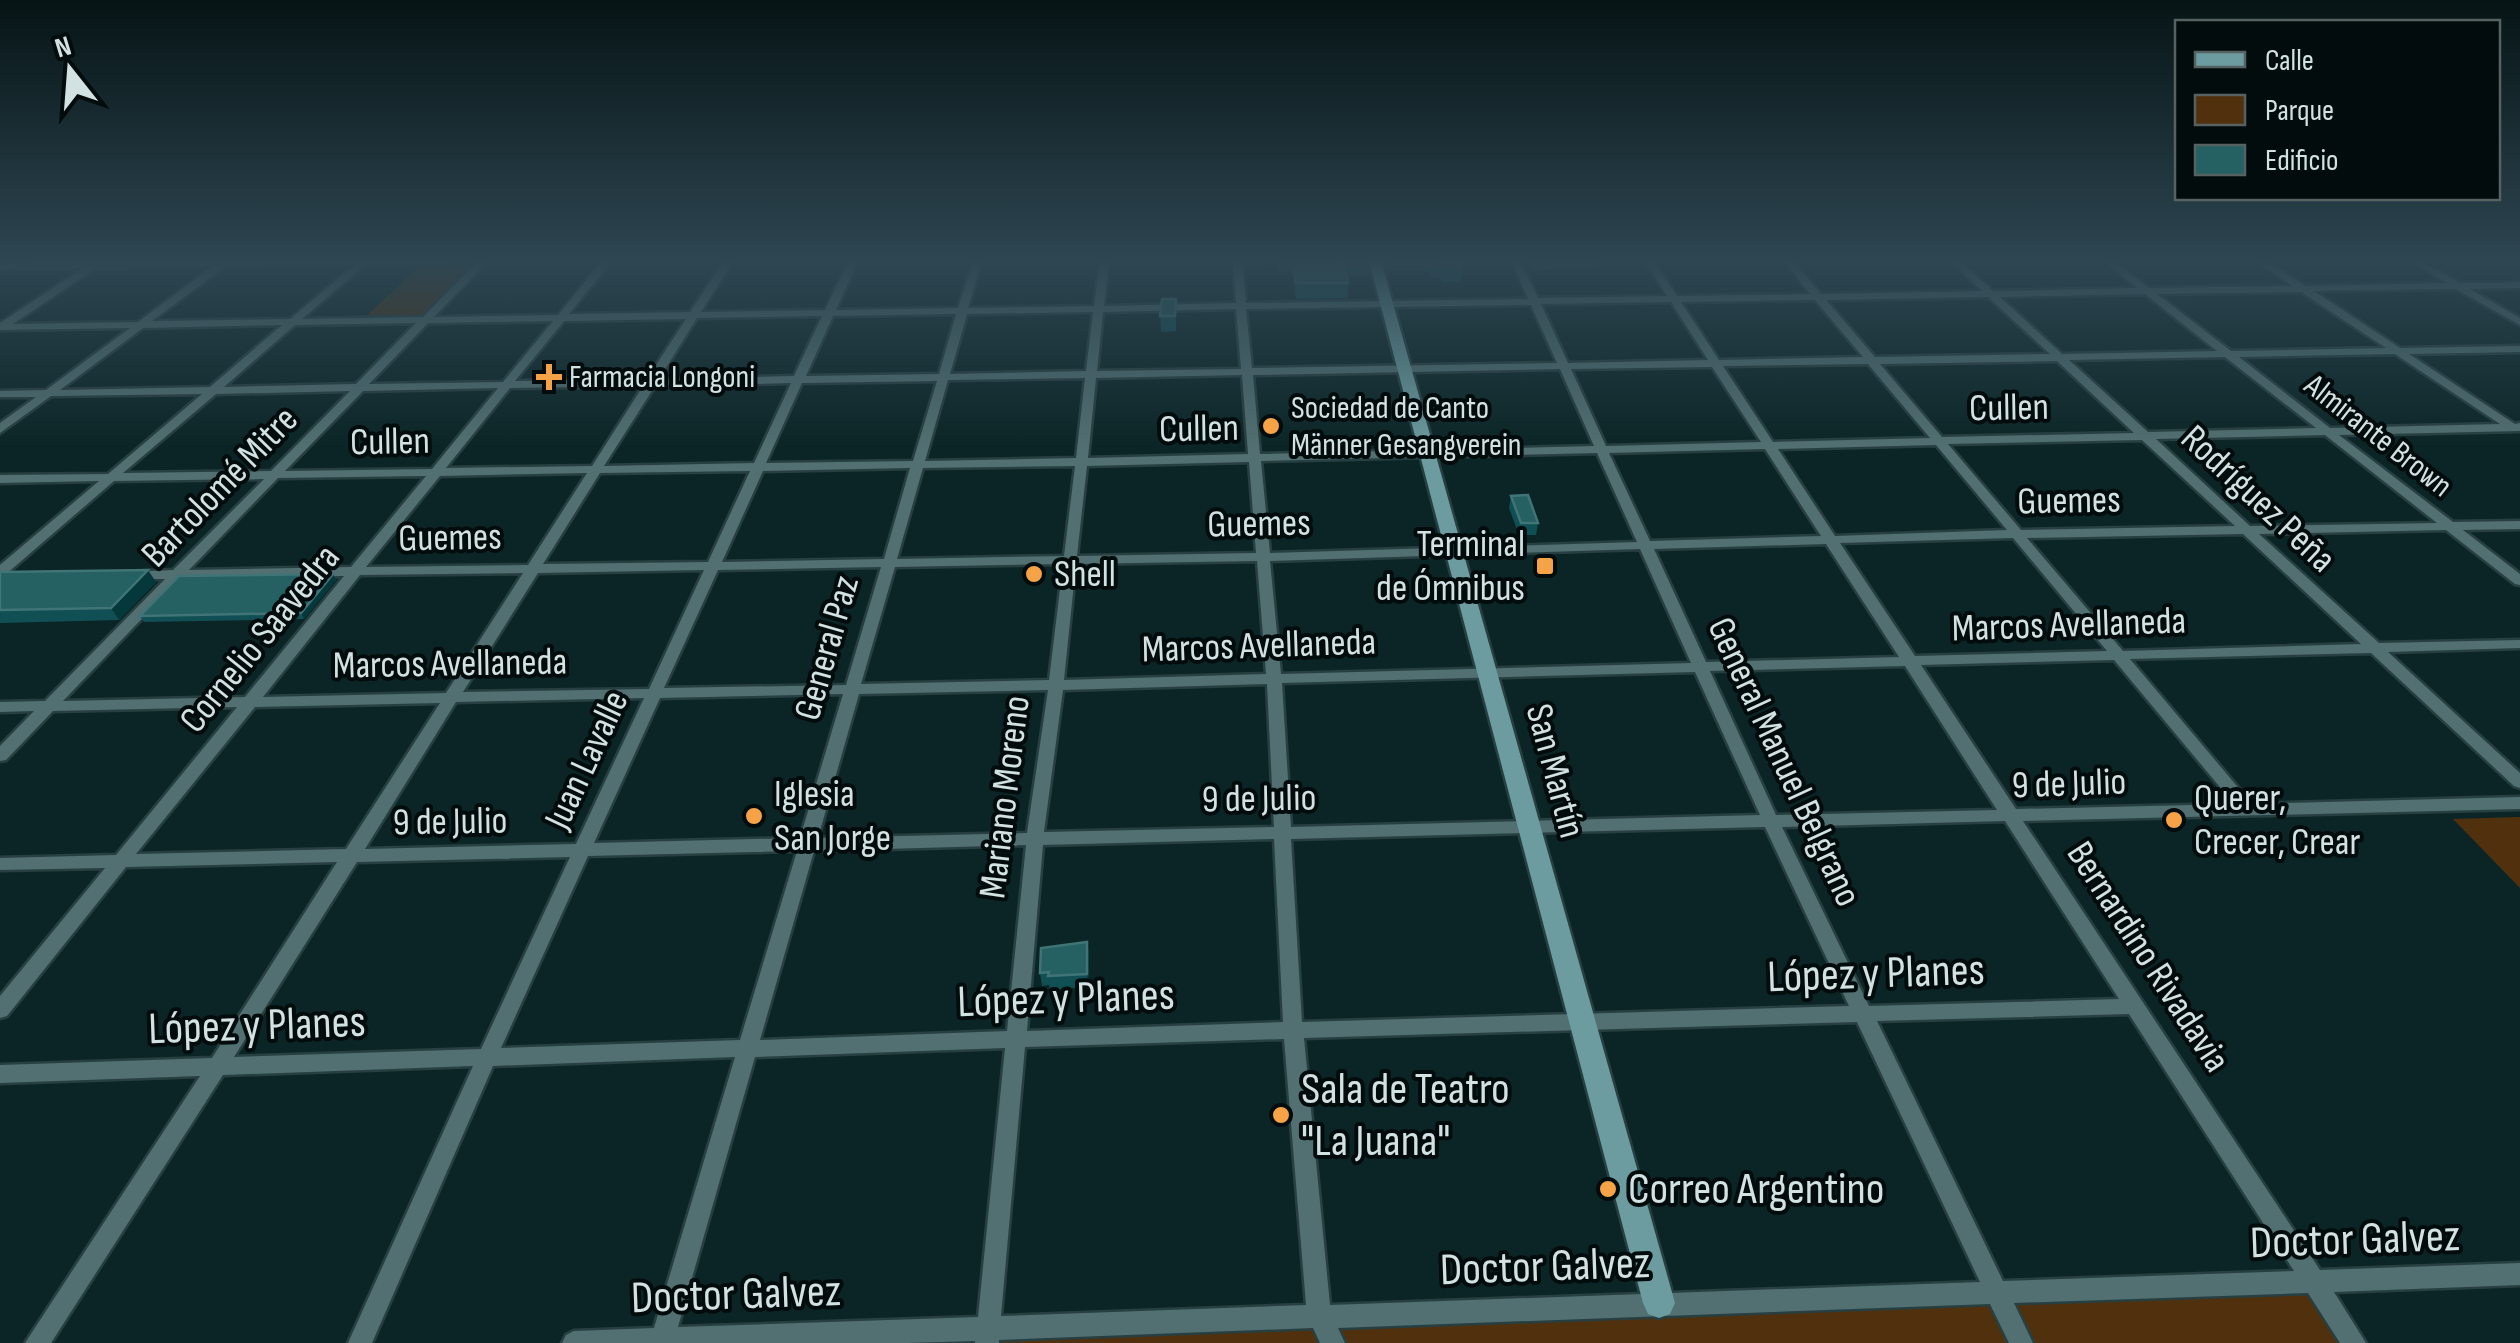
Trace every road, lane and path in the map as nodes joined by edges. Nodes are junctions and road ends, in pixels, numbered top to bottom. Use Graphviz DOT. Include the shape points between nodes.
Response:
graph roads {
  1 [pos="207,324"];
  2 [pos="290,324"];
  3 [pos="420,324"];
  4 [pos="555,324"];
  5 [pos="689,324"];
  6 [pos="823,324"];
  7 [pos="958,324"];
  8 [pos="1096,324"];
  9 [pos="1242,324"];
  10 [pos="1393,324"];
  11 [pos="1544,324"];
  12 [pos="1690,324"];
  13 [pos="1842,324"];
  14 [pos="2023,324"];
  15 [pos="2189,324"];
  16 [pos="2356,324"];
  17 [pos="140,325"];
  18 [pos="0,327"];
  19 [pos="2520,349"];
  20 [pos="2398,351"];
  21 [pos="2229,354"];
  22 [pos="2060,358"];
  23 [pos="1874,362"];
  24 [pos="1717,365"];
  25 [pos="1565,368"];
  26 [pos="1406,371"];
  27 [pos="1246,374"];
  28 [pos="1090,377"];
  29 [pos="942,380"];
  30 [pos="797,382"];
  31 [pos="650,384"];
  32 [pos="506,386"];
  33 [pos="358,389"];
  34 [pos="211,391"];
  35 [pos="0,394"];
  36 [pos="47,394"];
  37 [pos="0,428"];
  38 [pos="2517,429"];
  39 [pos="2326,430"];
  40 [pos="2143,434"];
  41 [pos="1939,440"];
  42 [pos="1769,444"];
  43 [pos="1601,448"];
  44 [pos="1429,452"];
  45 [pos="1253,457"];
  46 [pos="1081,462"];
  47 [pos="917,464"];
  48 [pos="758,466"];
  49 [pos="596,469"];
  50 [pos="438,471"];
  51 [pos="276,474"];
  52 [pos="112,476"];
  53 [pos="0,478"];
  54 [pos="2520,525"];
  55 [pos="2449,526"];
  56 [pos="2247,530"];
  57 [pos="2018,534"];
  58 [pos="1832,540"];
  59 [pos="1645,546"];
  60 [pos="1456,551"];
  61 [pos="1261,556"];
  62 [pos="1070,560"];
  63 [pos="888,563"];
  64 [pos="712,566"];
  65 [pos="533,569"];
  66 [pos="357,572"];
  67 [pos="178,574"];
  68 [pos="0,575"];
  69 [pos="119,575"];
  70 [pos="20,577"];
  71 [pos="2520,581"];
  72 [pos="2520,644"];
  73 [pos="2375,648"];
  74 [pos="2118,656"];
  75 [pos="1912,662"];
  76 [pos="1700,668"];
  77 [pos="1490,673"];
  78 [pos="1274,678"];
  79 [pos="1056,685"];
  80 [pos="851,687"];
  81 [pos="654,692"];
  82 [pos="452,697"];
  83 [pos="251,702"];
  84 [pos="48,706"];
  85 [pos="0,708"];
  86 [pos="0,756"];
  87 [pos="2520,782"];
  88 [pos="2520,803"];
  89 [pos="2249,811"];
  90 [pos="2013,818"];
  91 [pos="1772,824"];
  92 [pos="1532,826"];
  93 [pos="1282,831"];
  94 [pos="1036,838"];
  95 [pos="809,847"];
  96 [pos="581,852"];
  97 [pos="350,857"];
  98 [pos="121,862"];
  99 [pos="0,864"];
  100 [pos="2136,1006"];
  101 [pos="0,1010"];
  102 [pos="1864,1014"];
  103 [pos="1584,1022"];
  104 [pos="1293,1030"];
  105 [pos="1015,1040"];
  106 [pos="748,1051"];
  107 [pos="486,1059"];
  108 [pos="217,1068"];
  109 [pos="0,1074"];
  110 [pos="2520,1274"];
  111 [pos="2314,1281"];
  112 [pos="1999,1292"];
  113 [pos="1658,1303"];
  114 [pos="1318,1314"];
  115 [pos="988,1334"];
  116 [pos="663,1340"];
  117 [pos="36,1343"];
  118 [pos="360,1343"];
  119 [pos="574,1343"];
  120 [pos="1333,1343"];
  121 [pos="2021,1343"];
  122 [pos="2354,1343"];
  1 -- 17 [label="street"];
  2 -- 34 [label="street"];
  3 -- 33 [label="street, Bartolomé Mitre"];
  4 -- 32 [label="street, Cornelio Saavedra"];
  5 -- 31 [label="street"];
  6 -- 30 [label="street, Juan Lavalle"];
  7 -- 29 [label="street, General Paz"];
  8 -- 28 [label="street, Mariano Moreno"];
  9 -- 27 [label="street"];
  10 -- 26 [label="main road, San Martín"];
  11 -- 25 [label="street, General Manuel Belgrano"];
  12 -- 24 [label="street, Bernardino Rivadavia"];
  13 -- 23 [label="street"];
  14 -- 22 [label="street, Rodríguez Peña"];
  15 -- 21 [label="street, Almirante Brown"];
  16 -- 20 [label="street"];
  17 -- 18 [label="street"];
  17 -- 36 [label="street"];
  19 -- 20 [label="street"];
  20 -- 21 [label="street"];
  20 -- 38 [label="street"];
  21 -- 22 [label="street"];
  21 -- 39 [label="street, Almirante Brown"];
  22 -- 23 [label="street"];
  22 -- 40 [label="street, Rodríguez Peña"];
  23 -- 24 [label="street"];
  23 -- 41 [label="street"];
  24 -- 25 [label="street"];
  24 -- 42 [label="street, Bernardino Rivadavia"];
  25 -- 26 [label="street"];
  25 -- 43 [label="street, General Manuel Belgrano"];
  26 -- 27 [label="street"];
  26 -- 44 [label="main road, San Martín"];
  27 -- 28 [label="street"];
  27 -- 45 [label="street"];
  28 -- 29 [label="street"];
  28 -- 46 [label="street, Mariano Moreno"];
  29 -- 30 [label="street"];
  29 -- 47 [label="street, General Paz"];
  30 -- 31 [label="street"];
  30 -- 48 [label="street, Juan Lavalle"];
  31 -- 32 [label="street"];
  31 -- 49 [label="street"];
  32 -- 33 [label="street"];
  32 -- 50 [label="street, Cornelio Saavedra"];
  33 -- 34 [label="street"];
  33 -- 51 [label="street, Bartolomé Mitre"];
  34 -- 36 [label="street"];
  34 -- 52 [label="street"];
  35 -- 36 [label="street"];
  36 -- 37 [label="street"];
  38 -- 39 [label="street, Cullen"];
  39 -- 40 [label="street, Cullen"];
  39 -- 55 [label="street, Almirante Brown"];
  40 -- 41 [label="street, Cullen"];
  40 -- 56 [label="street, Rodríguez Peña"];
  41 -- 42 [label="street, Cullen"];
  41 -- 57 [label="street"];
  42 -- 43 [label="street, Cullen"];
  42 -- 58 [label="street, Bernardino Rivadavia"];
  43 -- 44 [label="street, Cullen"];
  43 -- 59 [label="street, General Manuel Belgrano"];
  44 -- 45 [label="street, Cullen"];
  44 -- 60 [label="main road, San Martín"];
  45 -- 46 [label="street, Cullen"];
  45 -- 61 [label="street"];
  46 -- 47 [label="street, Cullen"];
  46 -- 62 [label="street, Mariano Moreno"];
  47 -- 48 [label="street, Cullen"];
  47 -- 63 [label="street, General Paz"];
  48 -- 49 [label="street, Cullen"];
  48 -- 64 [label="street, Juan Lavalle"];
  49 -- 50 [label="street, Cullen"];
  49 -- 65 [label="street"];
  50 -- 51 [label="street, Cullen"];
  50 -- 66 [label="street, Cornelio Saavedra"];
  51 -- 52 [label="street, Cullen"];
  51 -- 67 [label="street, Bartolomé Mitre"];
  52 -- 53 [label="street, Cullen"];
  52 -- 68 [label="street"];
  54 -- 55 [label="street, Guemes"];
  55 -- 56 [label="street, Guemes"];
  55 -- 71 [label="street, Almirante Brown"];
  56 -- 57 [label="street, Guemes"];
  56 -- 73 [label="street, Rodríguez Peña"];
  57 -- 58 [label="street, Guemes"];
  57 -- 74 [label="street"];
  58 -- 59 [label="street, Guemes"];
  58 -- 75 [label="street, Bernardino Rivadavia"];
  59 -- 60 [label="street, Guemes"];
  59 -- 76 [label="street, General Manuel Belgrano"];
  60 -- 61 [label="street, Guemes"];
  60 -- 77 [label="main road, San Martín"];
  61 -- 62 [label="street, Guemes"];
  61 -- 78 [label="street"];
  62 -- 63 [label="street, Guemes"];
  62 -- 79 [label="street, Mariano Moreno"];
  63 -- 64 [label="street, Guemes"];
  63 -- 80 [label="street, General Paz"];
  64 -- 65 [label="street, Guemes"];
  64 -- 81 [label="street, Juan Lavalle"];
  65 -- 66 [label="street, Guemes"];
  65 -- 82 [label="street"];
  66 -- 67 [label="street, Guemes"];
  66 -- 83 [label="street, Cornelio Saavedra"];
  67 -- 69 [label="street, Guemes"];
  67 -- 84 [label="street, Bartolomé Mitre"];
  68 -- 70 [label="street"];
  72 -- 73 [label="street, Marcos Avellaneda"];
  73 -- 74 [label="street, Marcos Avellaneda"];
  73 -- 87 [label="street, Rodríguez Peña"];
  74 -- 75 [label="street, Marcos Avellaneda"];
  74 -- 89 [label="street"];
  75 -- 76 [label="street, Marcos Avellaneda"];
  75 -- 90 [label="street, Bernardino Rivadavia"];
  76 -- 77 [label="street, Marcos Avellaneda"];
  76 -- 91 [label="street, General Manuel Belgrano"];
  77 -- 78 [label="street, Marcos Avellaneda"];
  77 -- 92 [label="main road, San Martín"];
  78 -- 79 [label="street, Marcos Avellaneda"];
  78 -- 93 [label="street"];
  79 -- 80 [label="street, Marcos Avellaneda"];
  79 -- 94 [label="street, Mariano Moreno"];
  80 -- 81 [label="street, Marcos Avellaneda"];
  80 -- 95 [label="street, General Paz"];
  81 -- 82 [label="street, Marcos Avellaneda"];
  81 -- 96 [label="street, Juan Lavalle"];
  82 -- 83 [label="street, Marcos Avellaneda"];
  82 -- 97 [label="street"];
  83 -- 84 [label="street, Marcos Avellaneda"];
  83 -- 98 [label="street, Cornelio Saavedra"];
  84 -- 85 [label="street, Marcos Avellaneda"];
  84 -- 86 [label="street, Bartolomé Mitre"];
  88 -- 89 [label="street, 9 de Julio"];
  89 -- 90 [label="street, 9 de Julio"];
  90 -- 91 [label="street, 9 de Julio"];
  90 -- 100 [label="street, Bernardino Rivadavia"];
  91 -- 92 [label="street, 9 de Julio"];
  91 -- 102 [label="street, General Manuel Belgrano"];
  92 -- 93 [label="street, 9 de Julio"];
  92 -- 103 [label="main road, San Martín"];
  93 -- 94 [label="street, 9 de Julio"];
  93 -- 104 [label="street"];
  94 -- 95 [label="street, 9 de Julio"];
  94 -- 105 [label="street, Mariano Moreno"];
  95 -- 96 [label="street, 9 de Julio"];
  95 -- 106 [label="street, General Paz"];
  96 -- 97 [label="street, 9 de Julio"];
  96 -- 107 [label="street, Juan Lavalle"];
  97 -- 98 [label="street, 9 de Julio"];
  97 -- 108 [label="street"];
  98 -- 99 [label="street, 9 de Julio"];
  98 -- 101 [label="street, Cornelio Saavedra"];
  100 -- 102 [label="street, López y Planes"];
  100 -- 111 [label="street, Bernardino Rivadavia"];
  102 -- 103 [label="street, López y Planes"];
  102 -- 112 [label="street, General Manuel Belgrano"];
  103 -- 104 [label="street, López y Planes"];
  103 -- 113 [label="main road, San Martín"];
  104 -- 105 [label="street, López y Planes"];
  104 -- 114 [label="street"];
  105 -- 106 [label="street, López y Planes"];
  105 -- 115 [label="street, Mariano Moreno"];
  106 -- 107 [label="street, López y Planes"];
  106 -- 116 [label="street, General Paz"];
  107 -- 108 [label="street, López y Planes"];
  107 -- 118 [label="street, Juan Lavalle"];
  108 -- 109 [label="street, López y Planes"];
  108 -- 117 [label="street"];
  110 -- 111 [label="street, Doctor Galvez"];
  111 -- 112 [label="street, Doctor Galvez"];
  111 -- 122 [label="street, Bernardino Rivadavia"];
  112 -- 113 [label="street, Doctor Galvez"];
  112 -- 121 [label="street, General Manuel Belgrano"];
  113 -- 114 [label="street, Doctor Galvez"];
  114 -- 115 [label="street, Doctor Galvez"];
  114 -- 120 [label="street"];
  115 -- 116 [label="street, Doctor Galvez"];
  116 -- 119 [label="street, Doctor Galvez"];
}
